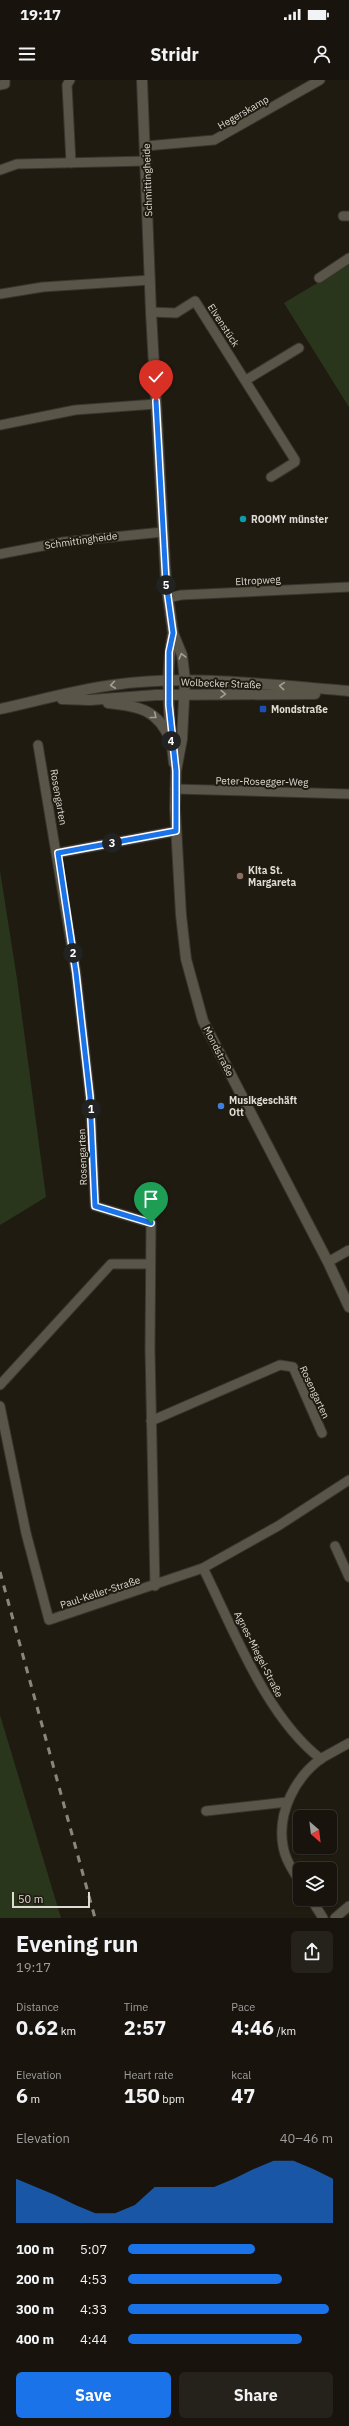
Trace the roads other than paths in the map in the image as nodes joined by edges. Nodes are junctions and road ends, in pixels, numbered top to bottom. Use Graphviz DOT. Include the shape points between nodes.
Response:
graph roads {
  1 [pos="5,80"];
  2 [pos="70,80"];
  3 [pos="142,80"];
  4 [pos="320,80"];
  5 [pos="0,84"];
  6 [pos="146,146"];
  7 [pos="147,161"];
  8 [pos="71,162"];
  9 [pos="0,170"];
  10 [pos="349,258"];
  11 [pos="319,278"];
  12 [pos="150,280"];
  13 [pos="0,294"];
  14 [pos="151,312"];
  15 [pos="299,348"];
  16 [pos="246,380"];
  17 [pos="156,404"];
  18 [pos="0,425"];
  19 [pos="271,477"];
  20 [pos="163,532"];
  21 [pos="0,554"];
  22 [pos="349,587"];
  23 [pos="168,598"];
  24 [pos="173,633"];
  25 [pos="185,680"];
  26 [pos="170,681"];
  27 [pos="349,692"];
  28 [pos="169,694"];
  29 [pos="184,694"];
  30 [pos="46,699"];
  31 [pos="90,700"];
  32 [pos="0,709"];
  33 [pos="171,741"];
  34 [pos="38,745"];
  35 [pos="176,771"];
  36 [pos="175,789"];
  37 [pos="349,794"];
  38 [pos="176,831"];
  39 [pos="58,853"];
  40 [pos="349,1250"];
  41 [pos="328,1262"];
  42 [pos="149,1264"];
  43 [pos="349,1307"];
  44 [pos="0,1385"];
  45 [pos="0,1406"];
  46 [pos="151,1420"];
  47 [pos="322,1433"];
  48 [pos="349,1480"];
  49 [pos="335,1546"];
  50 [pos="203,1568"];
  51 [pos="349,1577"];
  52 [pos="155,1586"];
  53 [pos="349,1743"];
  54 [pos="321,1759"];
  55 [pos="287,1802"];
  56 [pos="206,1811"];
  57 [pos="293,1871"];
  58 [pos="314,1906"];
  59 [pos="349,1906"];
  60 [pos="320,1917"];
  61 [pos="335,1918"];
  1 -- 5 [label="street" via="5,84"];
  2 -- 8 [label="street" via="67,85"];
  3 -- 6 [label="street, Schmittingheide"];
  4 -- 6 [label="street, Hegerskamp" via="214,140"];
  6 -- 7 [label="street, Schmittingheide"];
  7 -- 8 [label="street"];
  7 -- 12 [label="street, Schmittingheide"];
  8 -- 9 [label="street" via="17,164"];
  10 -- 11 [label="street"];
  12 -- 13 [label="street" via="42,287"];
  12 -- 14 [label="street, Schmittingheide"];
  14 -- 16 [label="street, Elvenstück" via="176,312 195,301"];
  14 -- 17 [label="street, Schmittingheide"];
  15 -- 16 [label="street"];
  16 -- 19 [label="street, Elvenstück" via="295,460"];
  17 -- 18 [label="street" via="75,410"];
  17 -- 20 [label="street, Schmittingheide"];
  20 -- 21 [label="street, Schmittingheide" via="63,542"];
  20 -- 23 [label="street, Schmittingheide"];
  22 -- 23 [label="street, Eltropweg" via="196,594"];
  23 -- 24 [label="street, Schmittingheide"];
  25 -- 24 [label="street, Schmittingheide, one-way" via="182,655"];
  24 -- 26 [label="street, Schmittingheide" via="169,652"];
  25 -- 26 [label="street, Wolbecker Straße"];
  27 -- 25 [label="street, Wolbecker Straße, one-way"];
  25 -- 29 [label="street, Schmittingheide"];
  26 -- 28 [label="street, Mondstraße"];
  26 -- 30 [label="street, Wolbecker Straße, one-way" via="112,685"];
  29 -- 27 [label="street, Wolbecker Straße, one-way"];
  28 -- 29 [label="street, Wolbecker Straße"];
  28 -- 31 [label="street, Wolbecker Straße"];
  28 -- 33 [label="street, Mondstraße"];
  29 -- 35 [label="street, Mondstraße" via="182,739"];
  30 -- 31 [label="street, Wolbecker Straße"];
  30 -- 32 [label="street, Wolbecker Straße"];
  31 -- 33 [label="street, one-way" via="148,711 162,723"];
  33 -- 35 [label="street, Mondstraße"];
  34 -- 39 [label="street, Rosengarten"];
  35 -- 36 [label="street, Mondstraße"];
  36 -- 37 [label="street, Peter-Rosegger-Weg"];
  36 -- 38 [label="street, Mondstraße"];
  38 -- 39 [label="street"];
  38 -- 41 [label="street, Mondstraße" via="184,944 203,1021"];
  39 -- 42 [label="street, Rosengarten" via="76,973 90,1097 95,1206 151,1223"];
  40 -- 41 [label="street"];
  41 -- 43 [label="street, Mondstraße"];
  42 -- 44 [label="street" via="111,1264"];
  42 -- 46 [label="street, Rosengarten"];
  45 -- 52 [label="street, Paul-Keller-Straße" via="26,1534 49,1620"];
  46 -- 47 [label="street, Rosengarten" via="280,1365 293,1367"];
  46 -- 52 [label="street, Rosengarten"];
  48 -- 50 [label="street, Paul-Keller-Straße" via="278,1526"];
  49 -- 51 [label="street"];
  50 -- 52 [label="street, Paul-Keller-Straße"];
  50 -- 54 [label="street, Agnes-Miegel-Straße" via="270,1702 303,1745"];
  53 -- 54 [label="street"];
  54 -- 55 [label="street" via="301,1780"];
  55 -- 56 [label="street"];
  55 -- 57 [label="street" via="282,1825 282,1847"];
  58 -- 60 [label="street"];
  59 -- 61 [label="street"];
}
